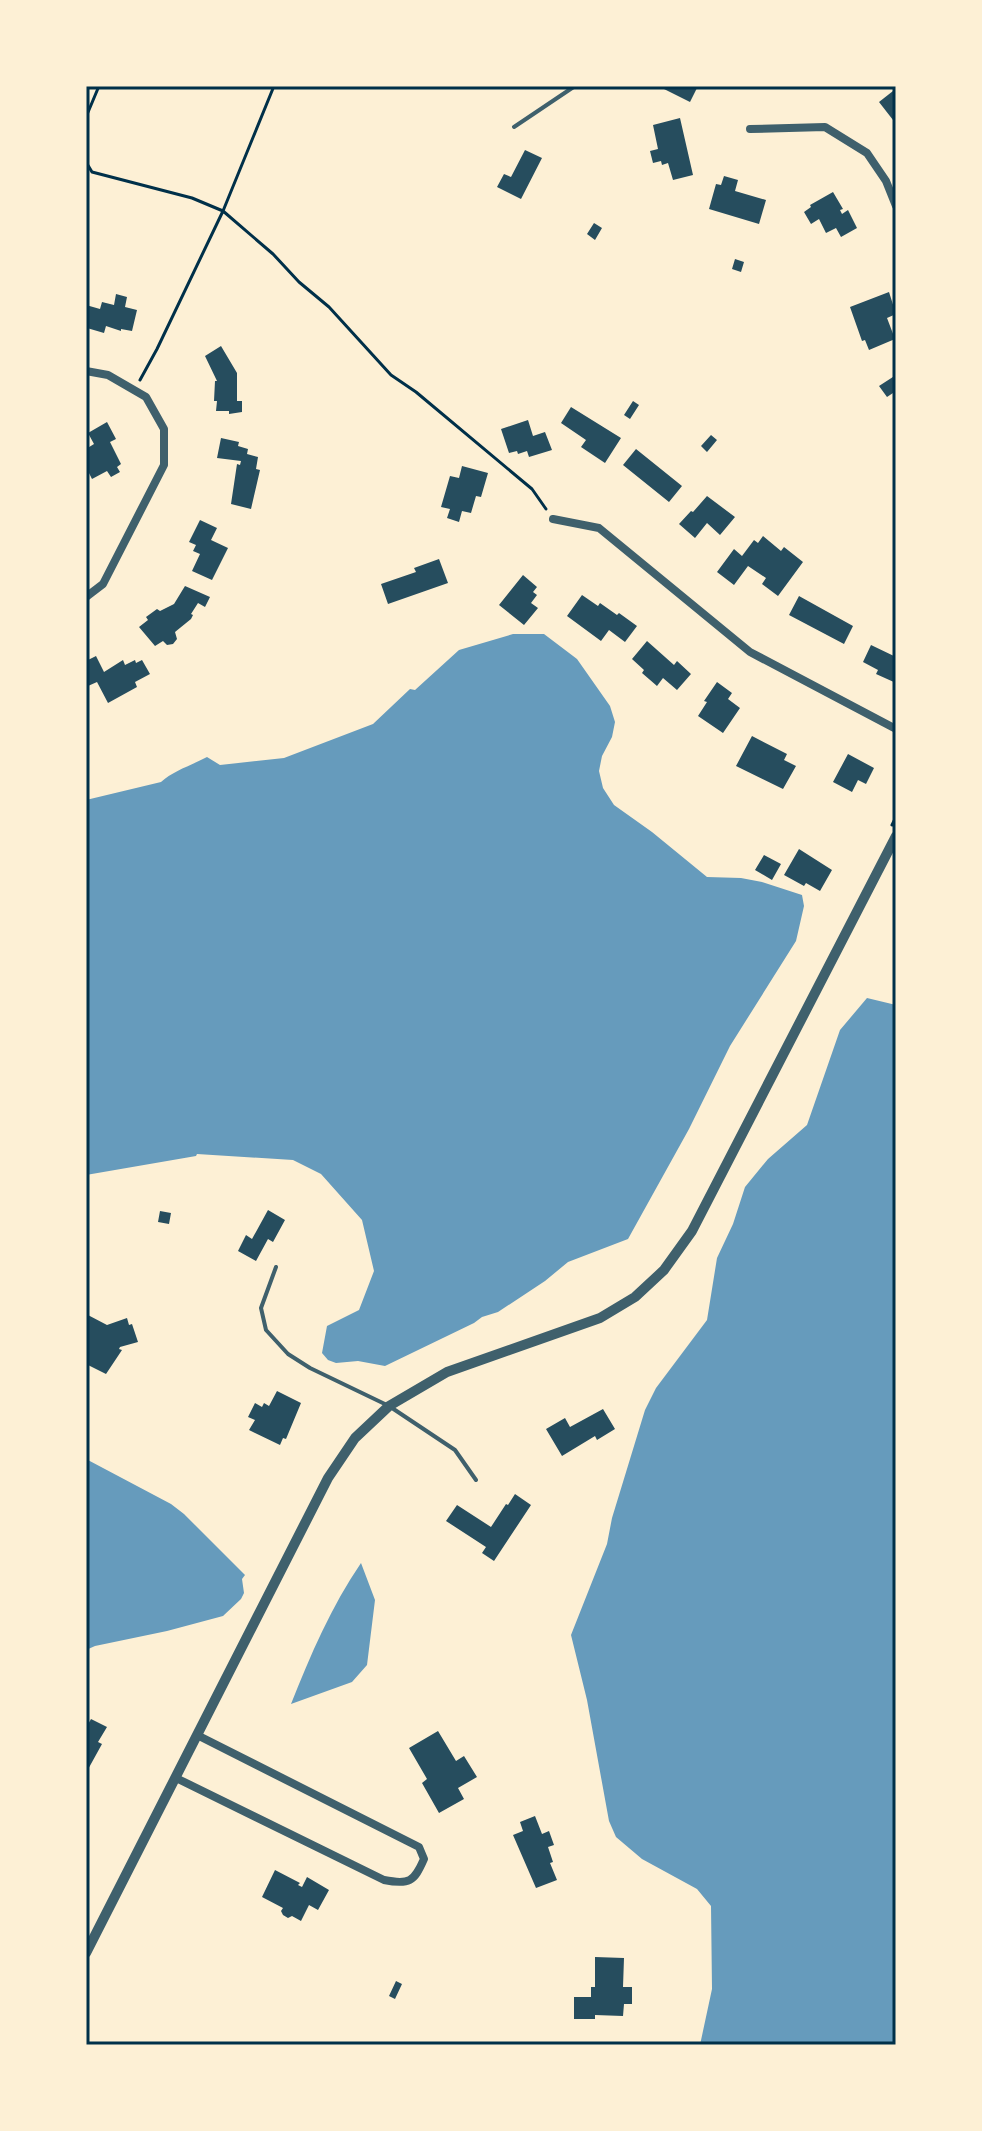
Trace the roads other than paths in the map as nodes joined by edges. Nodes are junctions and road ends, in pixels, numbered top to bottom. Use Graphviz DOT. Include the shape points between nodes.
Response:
graph roads {
  1 [pos="575,86"];
  2 [pos="566,89"];
  3 [pos="514,127"];
  4 [pos="750,129"];
  5 [pos="896,206"];
  6 [pos="86,371"];
  7 [pos="553,519"];
  8 [pos="86,597"];
  9 [pos="896,729"];
  10 [pos="896,836"];
  11 [pos="276,1267"];
  12 [pos="389,1406"];
  13 [pos="476,1480"];
  14 [pos="197,1735"];
  15 [pos="176,1778"];
  16 [pos="86,1953"];
  1 -- 2 [label="lane"];
  2 -- 3 [label="lane"];
  4 -- 5 [label="street" via="825,127 867,153"];
  6 -- 8 [label="street" via="108,375 146,397 164,429 164,465 103,584"];
  7 -- 9 [label="street" via="599,528 750,652"];
  10 -- 12 [label="street" via="692,1231 664,1270 635,1297 600,1318 447,1372"];
  11 -- 12 [label="lane" via="261,1308 266,1330 299,1361"];
  12 -- 13 [label="lane" via="455,1450"];
  12 -- 14 [label="street" via="355,1438 328,1478"];
  14 -- 15 [label="street"];
  14 -- 15 [label="street" via="419,1847 424,1859 418,1874 400,1884 384,1880"];
  15 -- 16 [label="street"];
}
